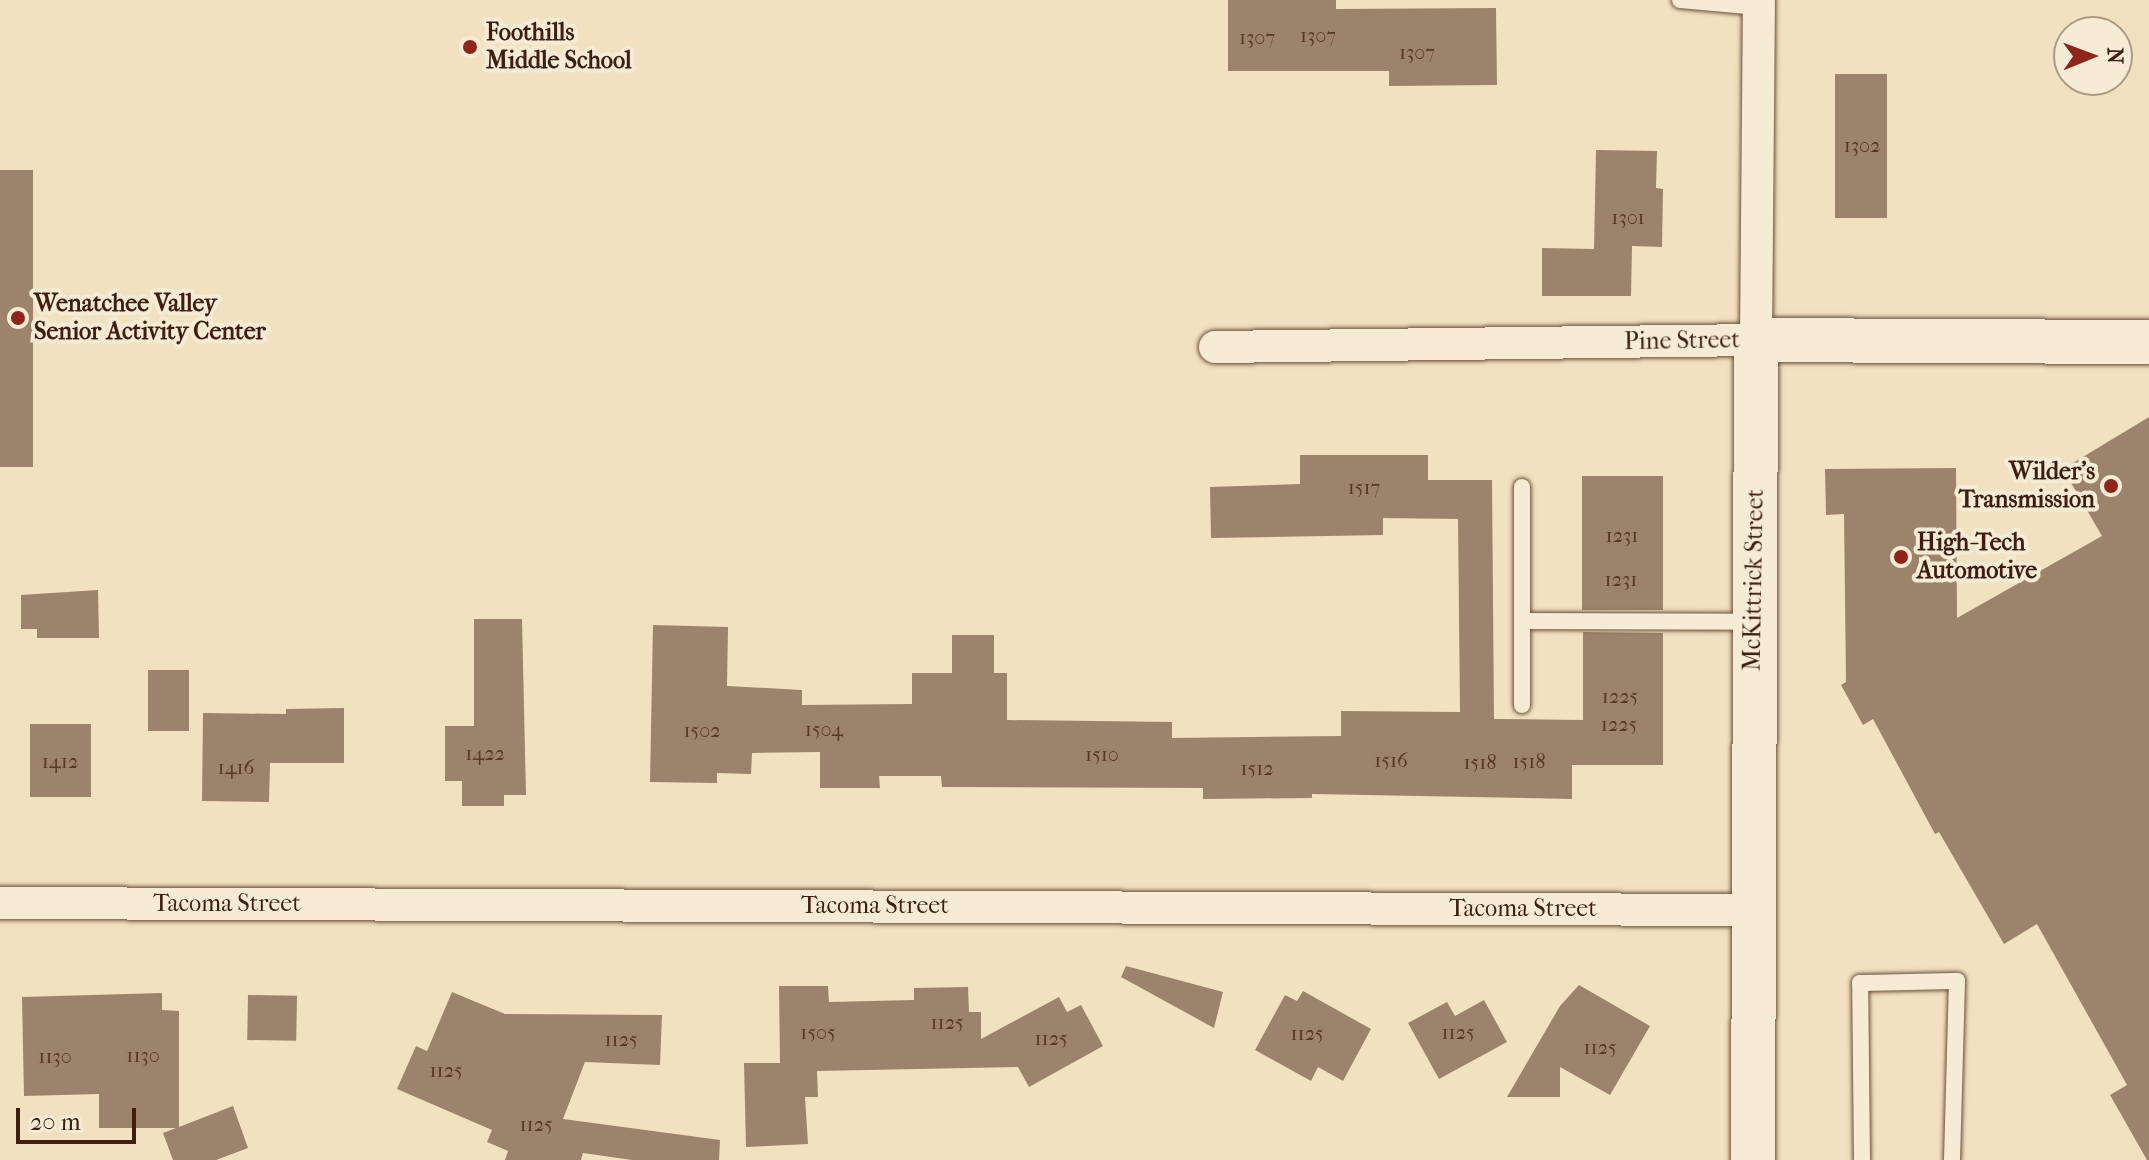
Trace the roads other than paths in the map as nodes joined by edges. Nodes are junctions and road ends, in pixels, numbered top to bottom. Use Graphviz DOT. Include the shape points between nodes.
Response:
graph roads {
  1 [pos="1680,0"];
  2 [pos="1759,3"];
  3 [pos="1756,340"];
  4 [pos="2149,342"];
  5 [pos="1215,347"];
  6 [pos="1522,487"];
  7 [pos="1522,621"];
  8 [pos="1754,622"];
  9 [pos="1522,705"];
  10 [pos="0,903"];
  11 [pos="1751,910"];
  12 [pos="1753,1160"];
  13 [pos="1862,1160"];
  14 [pos="1952,1160"];
  1 -- 2 [label="lane"];
  2 -- 3 [label="street, McKittrick Street"];
  3 -- 4 [label="street, Pine Street"];
  3 -- 5 [label="street, Pine Street"];
  3 -- 8 [label="street, McKittrick Street"];
  6 -- 7 [label="lane"];
  7 -- 8 [label="lane"];
  7 -- 9 [label="lane"];
  8 -- 11 [label="street, McKittrick Street"];
  10 -- 11 [label="street, Tacoma Street"];
  11 -- 12 [label="street, McKittrick Street"];
  13 -- 14 [label="lane" via="1860,983 1957,981"];
}
